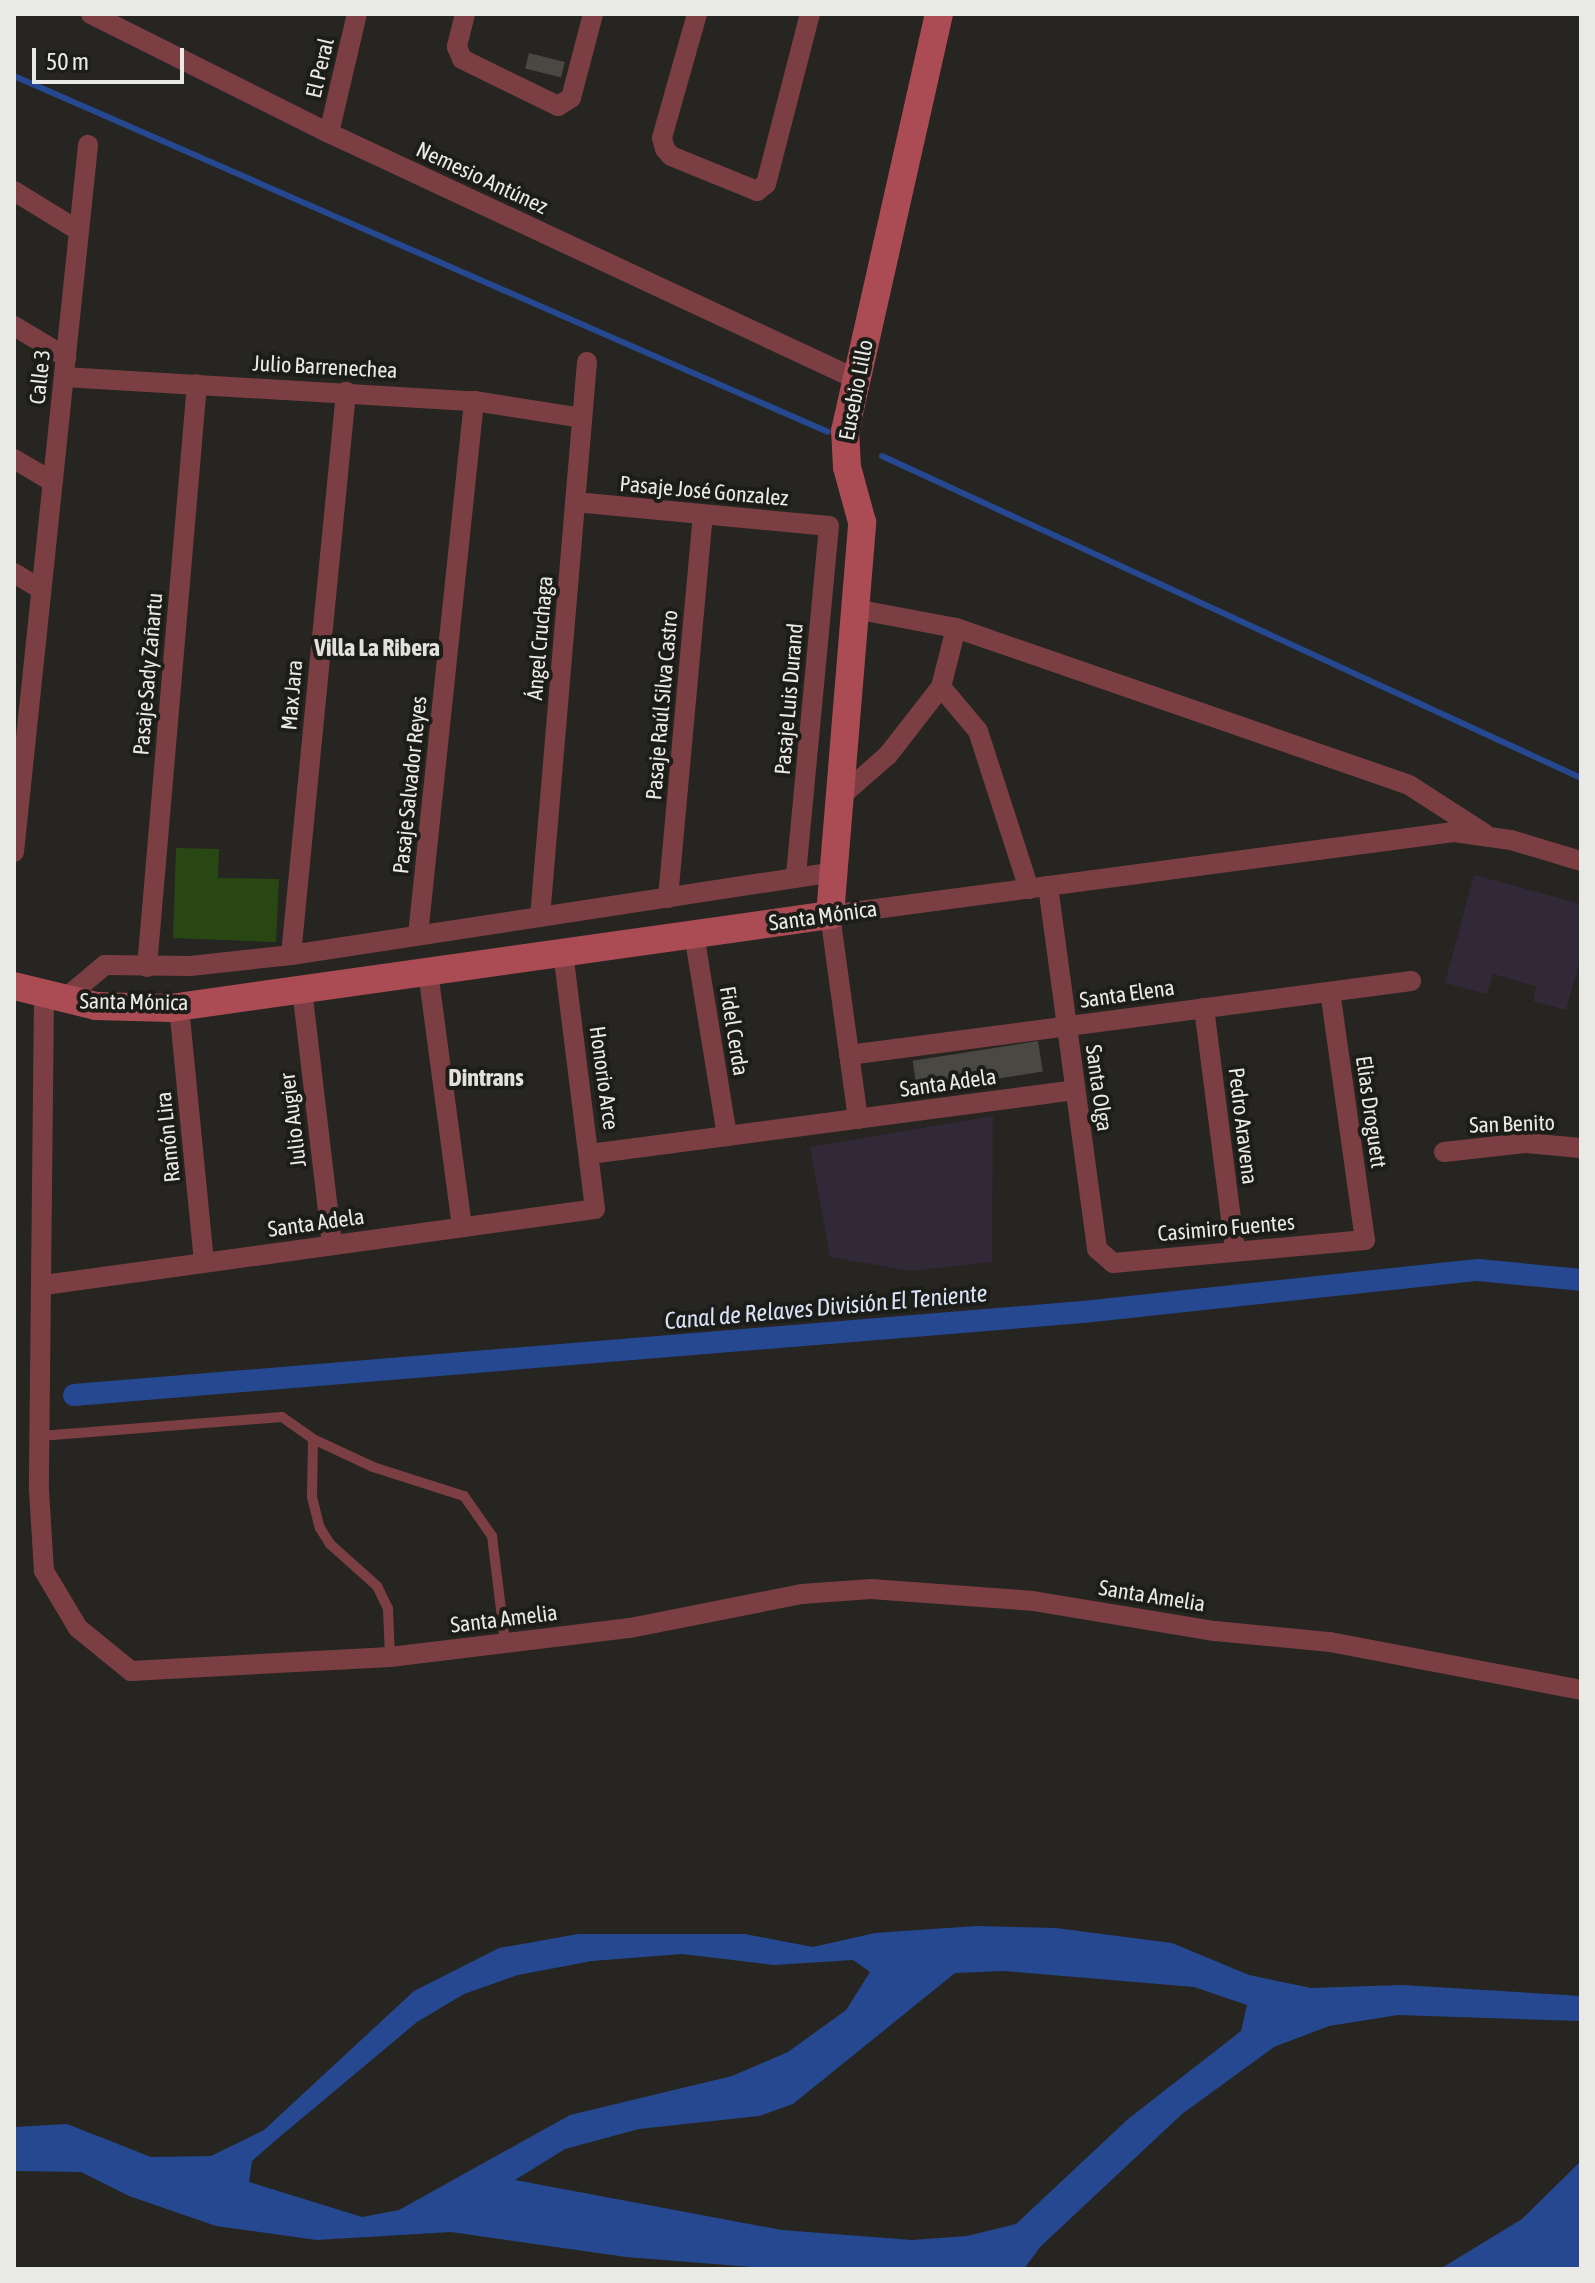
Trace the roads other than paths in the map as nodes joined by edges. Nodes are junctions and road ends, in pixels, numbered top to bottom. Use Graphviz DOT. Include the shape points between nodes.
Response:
graph roads {
  1 [pos="91,14"];
  2 [pos="357,14"];
  3 [pos="465,14"];
  4 [pos="593,14"];
  5 [pos="697,14"];
  6 [pos="810,14"];
  7 [pos="939,14"];
  8 [pos="329,133"];
  9 [pos="88,145"];
  10 [pos="14,191"];
  11 [pos="79,231"];
  12 [pos="14,326"];
  13 [pos="587,362"];
  14 [pos="65,367"];
  15 [pos="856,379"];
  16 [pos="197,384"];
  17 [pos="346,392"];
  18 [pos="474,401"];
  19 [pos="582,418"];
  20 [pos="14,459"];
  21 [pos="53,482"];
  22 [pos="575,502"];
  23 [pos="703,515"];
  24 [pos="829,526"];
  25 [pos="14,573"];
  26 [pos="41,589"];
  27 [pos="855,609"];
  28 [pos="956,628"];
  29 [pos="941,687"];
  30 [pos="22,706"];
  31 [pos="840,797"];
  32 [pos="15,825"];
  33 [pos="1492,838"];
  34 [pos="14,852"];
  35 [pos="1581,861"];
  36 [pos="834,872"];
  37 [pos="796,877"];
  38 [pos="1038,888"];
  39 [pos="668,898"];
  40 [pos="830,915"];
  41 [pos="540,917"];
  42 [pos="694,934"];
  43 [pos="418,935"];
  44 [pos="563,953"];
  45 [pos="291,955"];
  46 [pos="147,967"];
  47 [pos="428,972"];
  48 [pos="1411,981"];
  49 [pos="14,986"];
  50 [pos="302,989"];
  51 [pos="1330,992"];
  52 [pos="54,998"];
  53 [pos="179,1007"];
  54 [pos="1204,1008"];
  55 [pos="1067,1026"];
  56 [pos="849,1055"];
  57 [pos="1075,1090"];
  58 [pos="858,1119"];
  59 [pos="727,1136"];
  60 [pos="1581,1148"];
  61 [pos="1444,1152"];
  62 [pos="590,1154"];
  63 [pos="595,1209"];
  64 [pos="462,1227"];
  65 [pos="1365,1240"];
  66 [pos="332,1245"];
  67 [pos="1097,1249"];
  68 [pos="1235,1251"];
  69 [pos="204,1263"];
  70 [pos="44,1285"];
  71 [pos="40,1436"];
  72 [pos="313,1439"];
  73 [pos="505,1642"];
  74 [pos="390,1657"];
  75 [pos="1581,1690"];
  1 -- 8 [label="street, Nemesio Antúnez"];
  2 -- 8 [label="street, El Peral"];
  3 -- 4 [label="street" via="457,47 462,59 558,106 571,98"];
  5 -- 6 [label="street" via="662,138 665,149 757,191 766,184"];
  7 -- 15 [label="street, Eusebio Lillo"];
  8 -- 15 [label="street, Nemesio Antúnez"];
  9 -- 11 [label="street, Calle 3"];
  10 -- 11 [label="street"];
  11 -- 14 [label="street, Calle 3"];
  12 -- 14 [label="street"];
  13 -- 19 [label="street, Ángel Cruchaga"];
  14 -- 16 [label="street, Julio Barrenechea"];
  14 -- 21 [label="street, Calle 3"];
  15 -- 27 [label="street, Eusebio Lillo" via="844,448 862,522"];
  16 -- 17 [label="street, Julio Barrenechea"];
  16 -- 46 [label="street, Pasaje Sady Zañartu"];
  17 -- 18 [label="street, Julio Barrenechea"];
  17 -- 45 [label="street, Max Jara"];
  18 -- 19 [label="street, Julio Barrenechea"];
  18 -- 43 [label="street, Pasaje Salvador Reyes"];
  19 -- 22 [label="street, Ángel Cruchaga"];
  20 -- 21 [label="street"];
  21 -- 26 [label="street, Calle 3"];
  22 -- 23 [label="street, Pasaje José Gonzalez"];
  22 -- 41 [label="street, Ángel Cruchaga"];
  23 -- 24 [label="street, Pasaje José Gonzalez"];
  23 -- 39 [label="street, Pasaje Raúl Silva Castro"];
  24 -- 37 [label="street, Pasaje Luis Durand"];
  25 -- 26 [label="street"];
  26 -- 30 [label="street, Calle 3"];
  27 -- 28 [label="street"];
  27 -- 31 [label="street, Eusebio Lillo"];
  28 -- 29 [label="street"];
  28 -- 33 [label="street" via="1409,785"];
  29 -- 31 [label="street" via="888,755"];
  29 -- 38 [label="street, Santa Olga" via="978,731"];
  30 -- 32 [label="street, Calle 3"];
  31 -- 36 [label="street, Eusebio Lillo"];
  32 -- 34 [label="street, Calle 3"];
  33 -- 35 [label="street, Santa Mónica"];
  33 -- 38 [label="street, Santa Mónica" via="1454,832"];
  36 -- 37 [label="street, Santa Mónica"];
  36 -- 40 [label="street, Eusebio Lillo"];
  37 -- 39 [label="street, Santa Mónica"];
  38 -- 40 [label="street, Santa Mónica"];
  38 -- 55 [label="street, Santa Olga"];
  39 -- 41 [label="street, Santa Mónica"];
  40 -- 42 [label="street, Santa Mónica"];
  40 -- 56 [label="street"];
  41 -- 43 [label="street, Santa Mónica"];
  42 -- 44 [label="street, Santa Mónica"];
  42 -- 59 [label="street, Fidel Cerda"];
  43 -- 45 [label="street, Santa Mónica"];
  44 -- 47 [label="street, Santa Mónica"];
  44 -- 62 [label="street, Honorio Arce"];
  45 -- 46 [label="street, Santa Mónica"];
  46 -- 52 [label="street, Santa Mónica" via="105,965"];
  47 -- 50 [label="street, Santa Mónica"];
  47 -- 64 [label="street"];
  48 -- 51 [label="street, Santa Elena"];
  49 -- 52 [label="street"];
  50 -- 53 [label="street, Santa Mónica"];
  50 -- 66 [label="street, Julio Augier"];
  51 -- 54 [label="street, Santa Elena"];
  51 -- 65 [label="street, Elias Droguett"];
  52 -- 53 [label="street, Santa Mónica" via="96,1006"];
  52 -- 70 [label="street, Santa Amelia"];
  53 -- 69 [label="street, Ramón Lira"];
  54 -- 55 [label="street, Santa Elena"];
  54 -- 68 [label="street, Pedro Aravena"];
  55 -- 56 [label="street, Santa Elena"];
  55 -- 57 [label="street, Santa Olga"];
  56 -- 58 [label="street"];
  57 -- 58 [label="street, Santa Adela"];
  57 -- 67 [label="street, Santa Olga"];
  58 -- 59 [label="street, Santa Adela"];
  59 -- 62 [label="street, Santa Adela"];
  60 -- 61 [label="street, San Benito" via="1526,1143"];
  62 -- 63 [label="street, Honorio Arce"];
  63 -- 64 [label="street, Santa Adela"];
  64 -- 66 [label="street, Santa Adela"];
  65 -- 68 [label="street, Casimiro Fuentes"];
  66 -- 69 [label="street, Santa Adela"];
  67 -- 68 [label="street, Casimiro Fuentes" via="1113,1263"];
  69 -- 70 [label="street, Santa Adela"];
  70 -- 71 [label="street, Santa Amelia"];
  71 -- 72 [label="lane" via="282,1417"];
  71 -- 74 [label="street, Santa Amelia" via="44,1571 78,1628 131,1671"];
  72 -- 73 [label="lane" via="473,1504 492,1536"];
  72 -- 74 [label="lane" via="312,1497 320,1528 330,1544 377,1586 388,1609"];
  73 -- 74 [label="street, Santa Amelia"];
  73 -- 75 [label="street, Santa Amelia" via="630,1628 802,1594 871,1589 1033,1601 1215,1631 1330,1642"];
}
